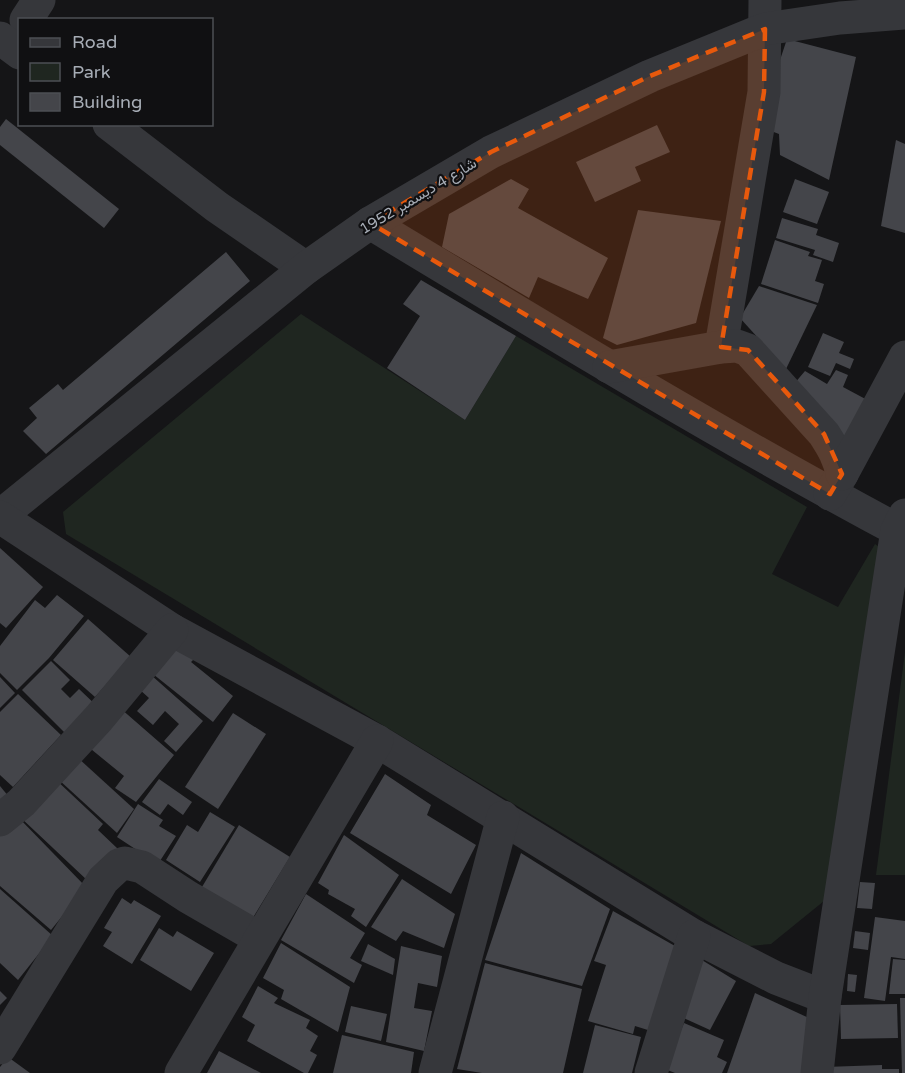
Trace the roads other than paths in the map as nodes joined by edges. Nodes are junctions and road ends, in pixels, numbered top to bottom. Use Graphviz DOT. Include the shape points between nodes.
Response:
graph roads {
  1 [pos="39,0"];
  2 [pos="905,13"];
  3 [pos="765,14"];
  4 [pos="27,18"];
  5 [pos="111,126"];
  6 [pos="370,223"];
  7 [pos="306,268"];
  8 [pos="721,347"];
  9 [pos="905,357"];
  10 [pos="609,367"];
  11 [pos="836,484"];
  12 [pos="0,516"];
  13 [pos="902,526"];
  14 [pos="172,630"];
  15 [pos="377,741"];
  16 [pos="503,817"];
  17 [pos="0,820"];
  18 [pos="694,936"];
  19 [pos="260,938"];
  20 [pos="832,955"];
  21 [pos="776,978"];
  22 [pos="825,997"];
  23 [pos="0,1048"];
  24 [pos="181,1073"];
  25 [pos="435,1073"];
  26 [pos="651,1073"];
  27 [pos="817,1073"];
  1 -- 4 [label="street"];
  2 -- 3 [label="street, شارع 4 ديسمبر 1952" via="840,18"];
  3 -- 6 [label="street, شارع 4 ديسمبر 1952" via="491,152"];
  3 -- 8 [label="street" via="764,92"];
  5 -- 7 [label="street" via="217,207"];
  6 -- 7 [label="street, شارع 4 ديسمبر 1952"];
  6 -- 10 [label="street"];
  7 -- 12 [label="street, شارع 4 ديسمبر 1952"];
  8 -- 10 [label="street"];
  8 -- 11 [label="street" via="748,350 824,434 839,459"];
  9 -- 11 [label="street"];
  10 -- 11 [label="street"];
  11 -- 13 [label="street"];
  12 -- 14 [label="street"];
  13 -- 20 [label="street"];
  14 -- 15 [label="street"];
  14 -- 17 [label="street" via="99,718 21,803"];
  15 -- 16 [label="street"];
  15 -- 19 [label="street"];
  16 -- 18 [label="street"];
  16 -- 25 [label="street"];
  18 -- 21 [label="street"];
  18 -- 26 [label="street"];
  19 -- 23 [label="street" via="142,867 119,865 103,880"];
  19 -- 24 [label="street"];
  20 -- 21 [label="street"];
  20 -- 22 [label="street"];
  21 -- 22 [label="street"];
  22 -- 27 [label="street"];
}
